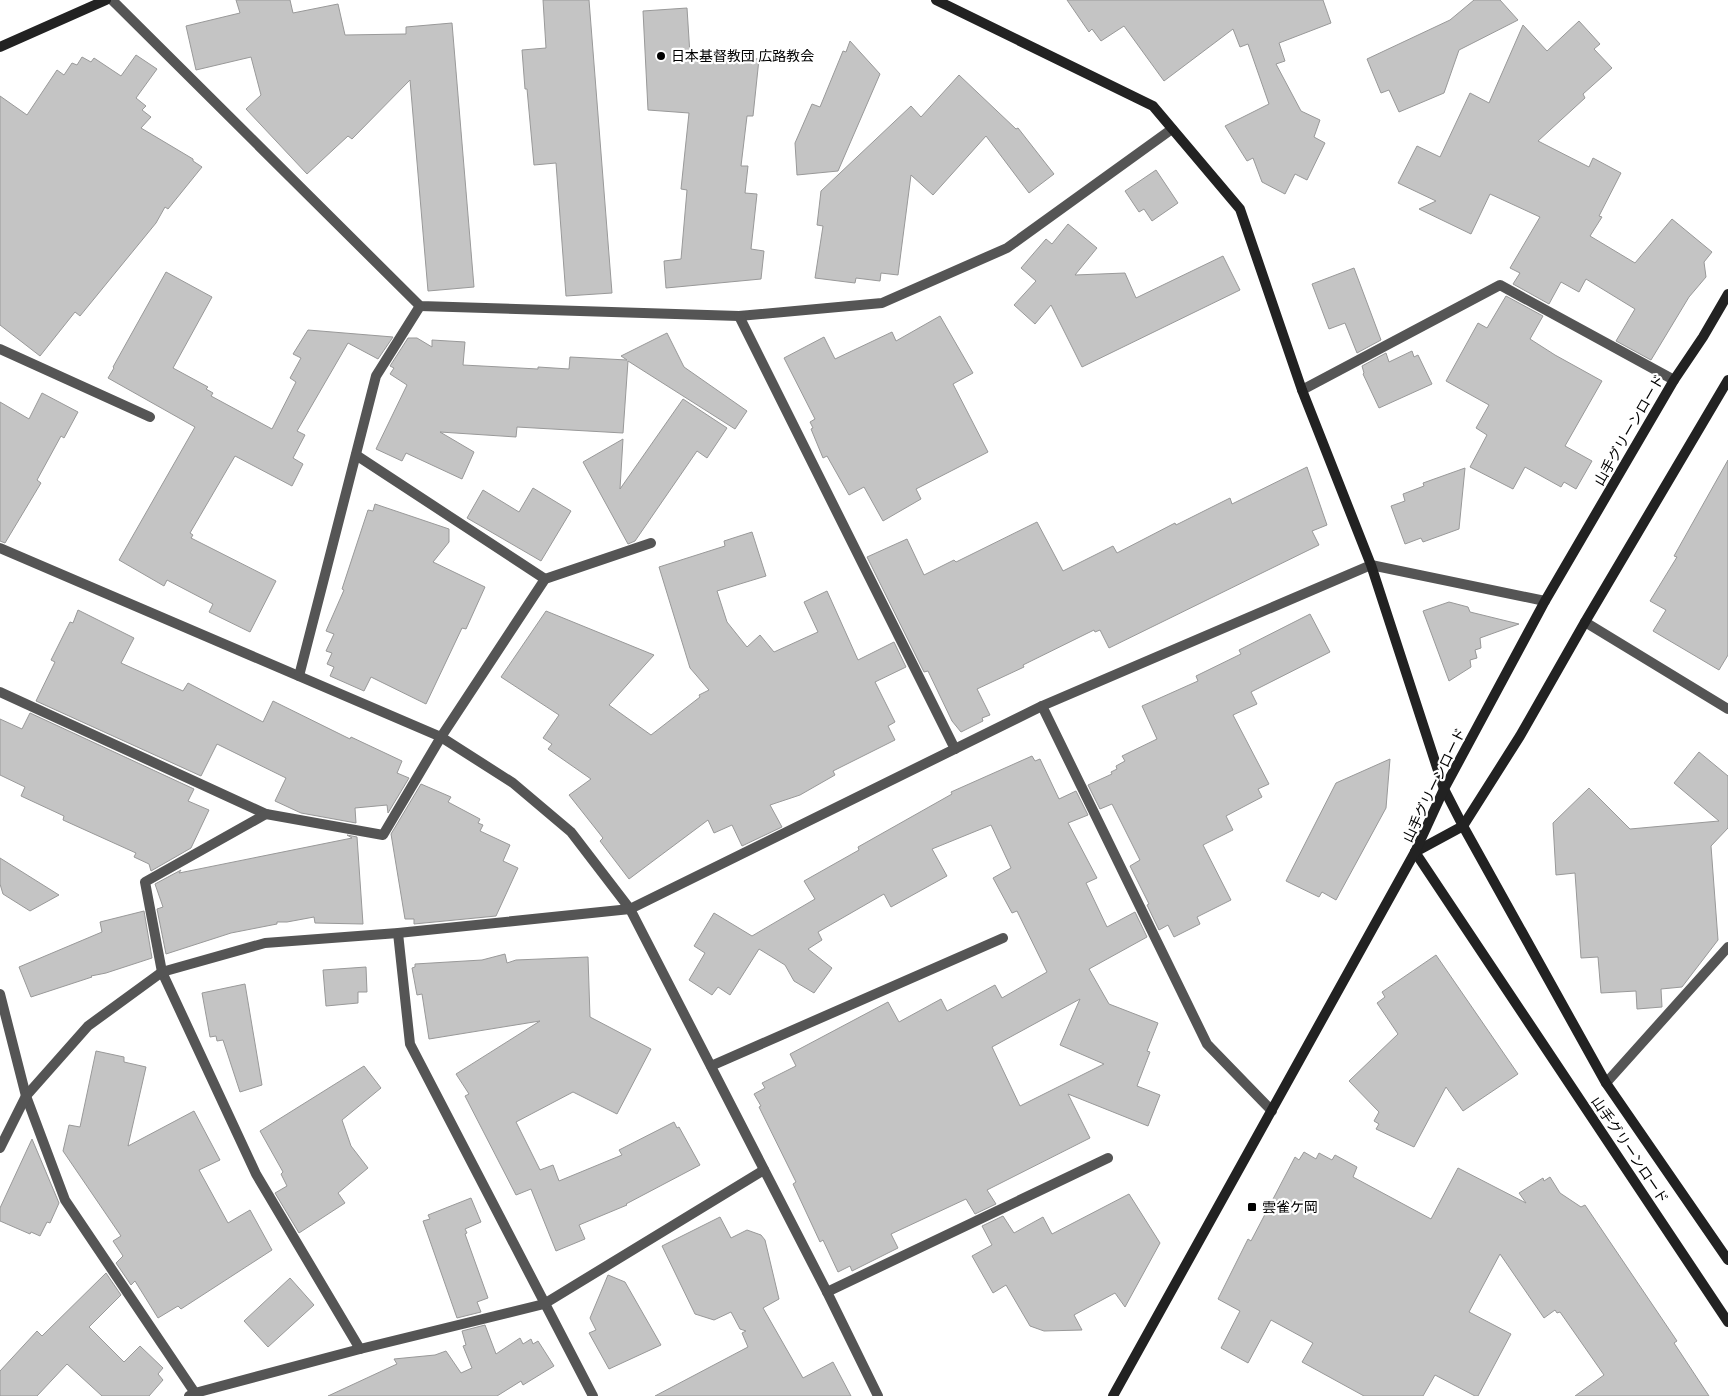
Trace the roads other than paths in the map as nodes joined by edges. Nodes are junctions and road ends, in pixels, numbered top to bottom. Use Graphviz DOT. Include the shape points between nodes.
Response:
graph roads {
  1 [pos="106,0"];
  2 [pos="112,0"];
  3 [pos="936,0"];
  4 [pos="0,47"];
  5 [pos="1172,129"];
  6 [pos="1728,294"];
  7 [pos="420,306"];
  8 [pos="739,316"];
  9 [pos="0,349"];
  10 [pos="1674,380"];
  11 [pos="1728,380"];
  12 [pos="1302,390"];
  13 [pos="150,417"];
  14 [pos="356,455"];
  15 [pos="651,543"];
  16 [pos="0,548"];
  17 [pos="1371,565"];
  18 [pos="546,579"];
  19 [pos="1545,601"];
  20 [pos="1585,622"];
  21 [pos="299,676"];
  22 [pos="0,692"];
  23 [pos="1042,706"];
  24 [pos="1728,709"];
  25 [pos="442,737"];
  26 [pos="955,749"];
  27 [pos="1444,789"];
  28 [pos="266,814"];
  29 [pos="1463,826"];
  30 [pos="1415,852"];
  31 [pos="630,909"];
  32 [pos="398,933"];
  33 [pos="1003,938"];
  34 [pos="1728,947"];
  35 [pos="162,972"];
  36 [pos="0,994"];
  37 [pos="711,1066"];
  38 [pos="1606,1083"];
  39 [pos="26,1096"];
  40 [pos="1272,1111"];
  41 [pos="0,1148"];
  42 [pos="1108,1158"];
  43 [pos="764,1170"];
  44 [pos="1728,1260"];
  45 [pos="827,1292"];
  46 [pos="544,1304"];
  47 [pos="1728,1322"];
  48 [pos="360,1349"];
  49 [pos="192,1394"];
  50 [pos="593,1396"];
  51 [pos="878,1396"];
  52 [pos="1113,1396"];
  1 -- 4 [label="street"];
  2 -- 7 [label="street"];
  3 -- 5 [label="street, 山手グリーンロード" via="1153,106"];
  5 -- 8 [label="street" via="1006,248 882,302"];
  5 -- 12 [label="street, 山手グリーンロード" via="1240,209"];
  6 -- 10 [label="street, 山手グリーンロード"];
  7 -- 8 [label="street"];
  7 -- 14 [label="street" via="376,376"];
  8 -- 26 [label="street"];
  9 -- 13 [label="street"];
  10 -- 12 [label="street" via="1500,285"];
  10 -- 19 [label="street, 山手グリーンロード"];
  11 -- 20 [label="street"];
  12 -- 17 [label="street, 山手グリーンロード"];
  14 -- 18 [label="street"];
  14 -- 21 [label="street"];
  15 -- 18 [label="street"];
  16 -- 21 [label="street"];
  17 -- 19 [label="street"];
  17 -- 23 [label="street"];
  17 -- 27 [label="street, 山手グリーンロード"];
  18 -- 25 [label="street"];
  19 -- 27 [label="street, 山手グリーンロード"];
  20 -- 24 [label="street"];
  20 -- 29 [label="street" via="1520,736"];
  21 -- 25 [label="street"];
  22 -- 28 [label="street"];
  23 -- 26 [label="street"];
  23 -- 40 [label="street" via="1207,1044"];
  25 -- 28 [label="street" via="384,835"];
  25 -- 31 [label="street" via="513,783 571,832"];
  26 -- 31 [label="street"];
  27 -- 29 [label="street, 山手グリーンロード"];
  27 -- 30 [label="street, 山手グリーンロード"];
  28 -- 35 [label="street" via="145,882"];
  29 -- 30 [label="street"];
  29 -- 38 [label="street, 山手グリーンロード"];
  30 -- 40 [label="street"];
  30 -- 47 [label="street, 山手グリーンロード"];
  31 -- 32 [label="street"];
  31 -- 37 [label="street"];
  32 -- 35 [label="street" via="265,943"];
  32 -- 46 [label="street" via="410,1044"];
  33 -- 37 [label="street"];
  34 -- 38 [label="street"];
  35 -- 39 [label="street" via="88,1026"];
  35 -- 48 [label="street" via="256,1174"];
  36 -- 39 [label="street"];
  37 -- 43 [label="street"];
  38 -- 44 [label="street, 山手グリーンロード"];
  39 -- 41 [label="street"];
  39 -- 49 [label="street" via="65,1200"];
  40 -- 52 [label="street"];
  42 -- 45 [label="street"];
  43 -- 45 [label="street"];
  43 -- 46 [label="street"];
  45 -- 51 [label="street"];
  46 -- 48 [label="street"];
  46 -- 50 [label="street"];
  48 -- 49 [label="street"];
}
